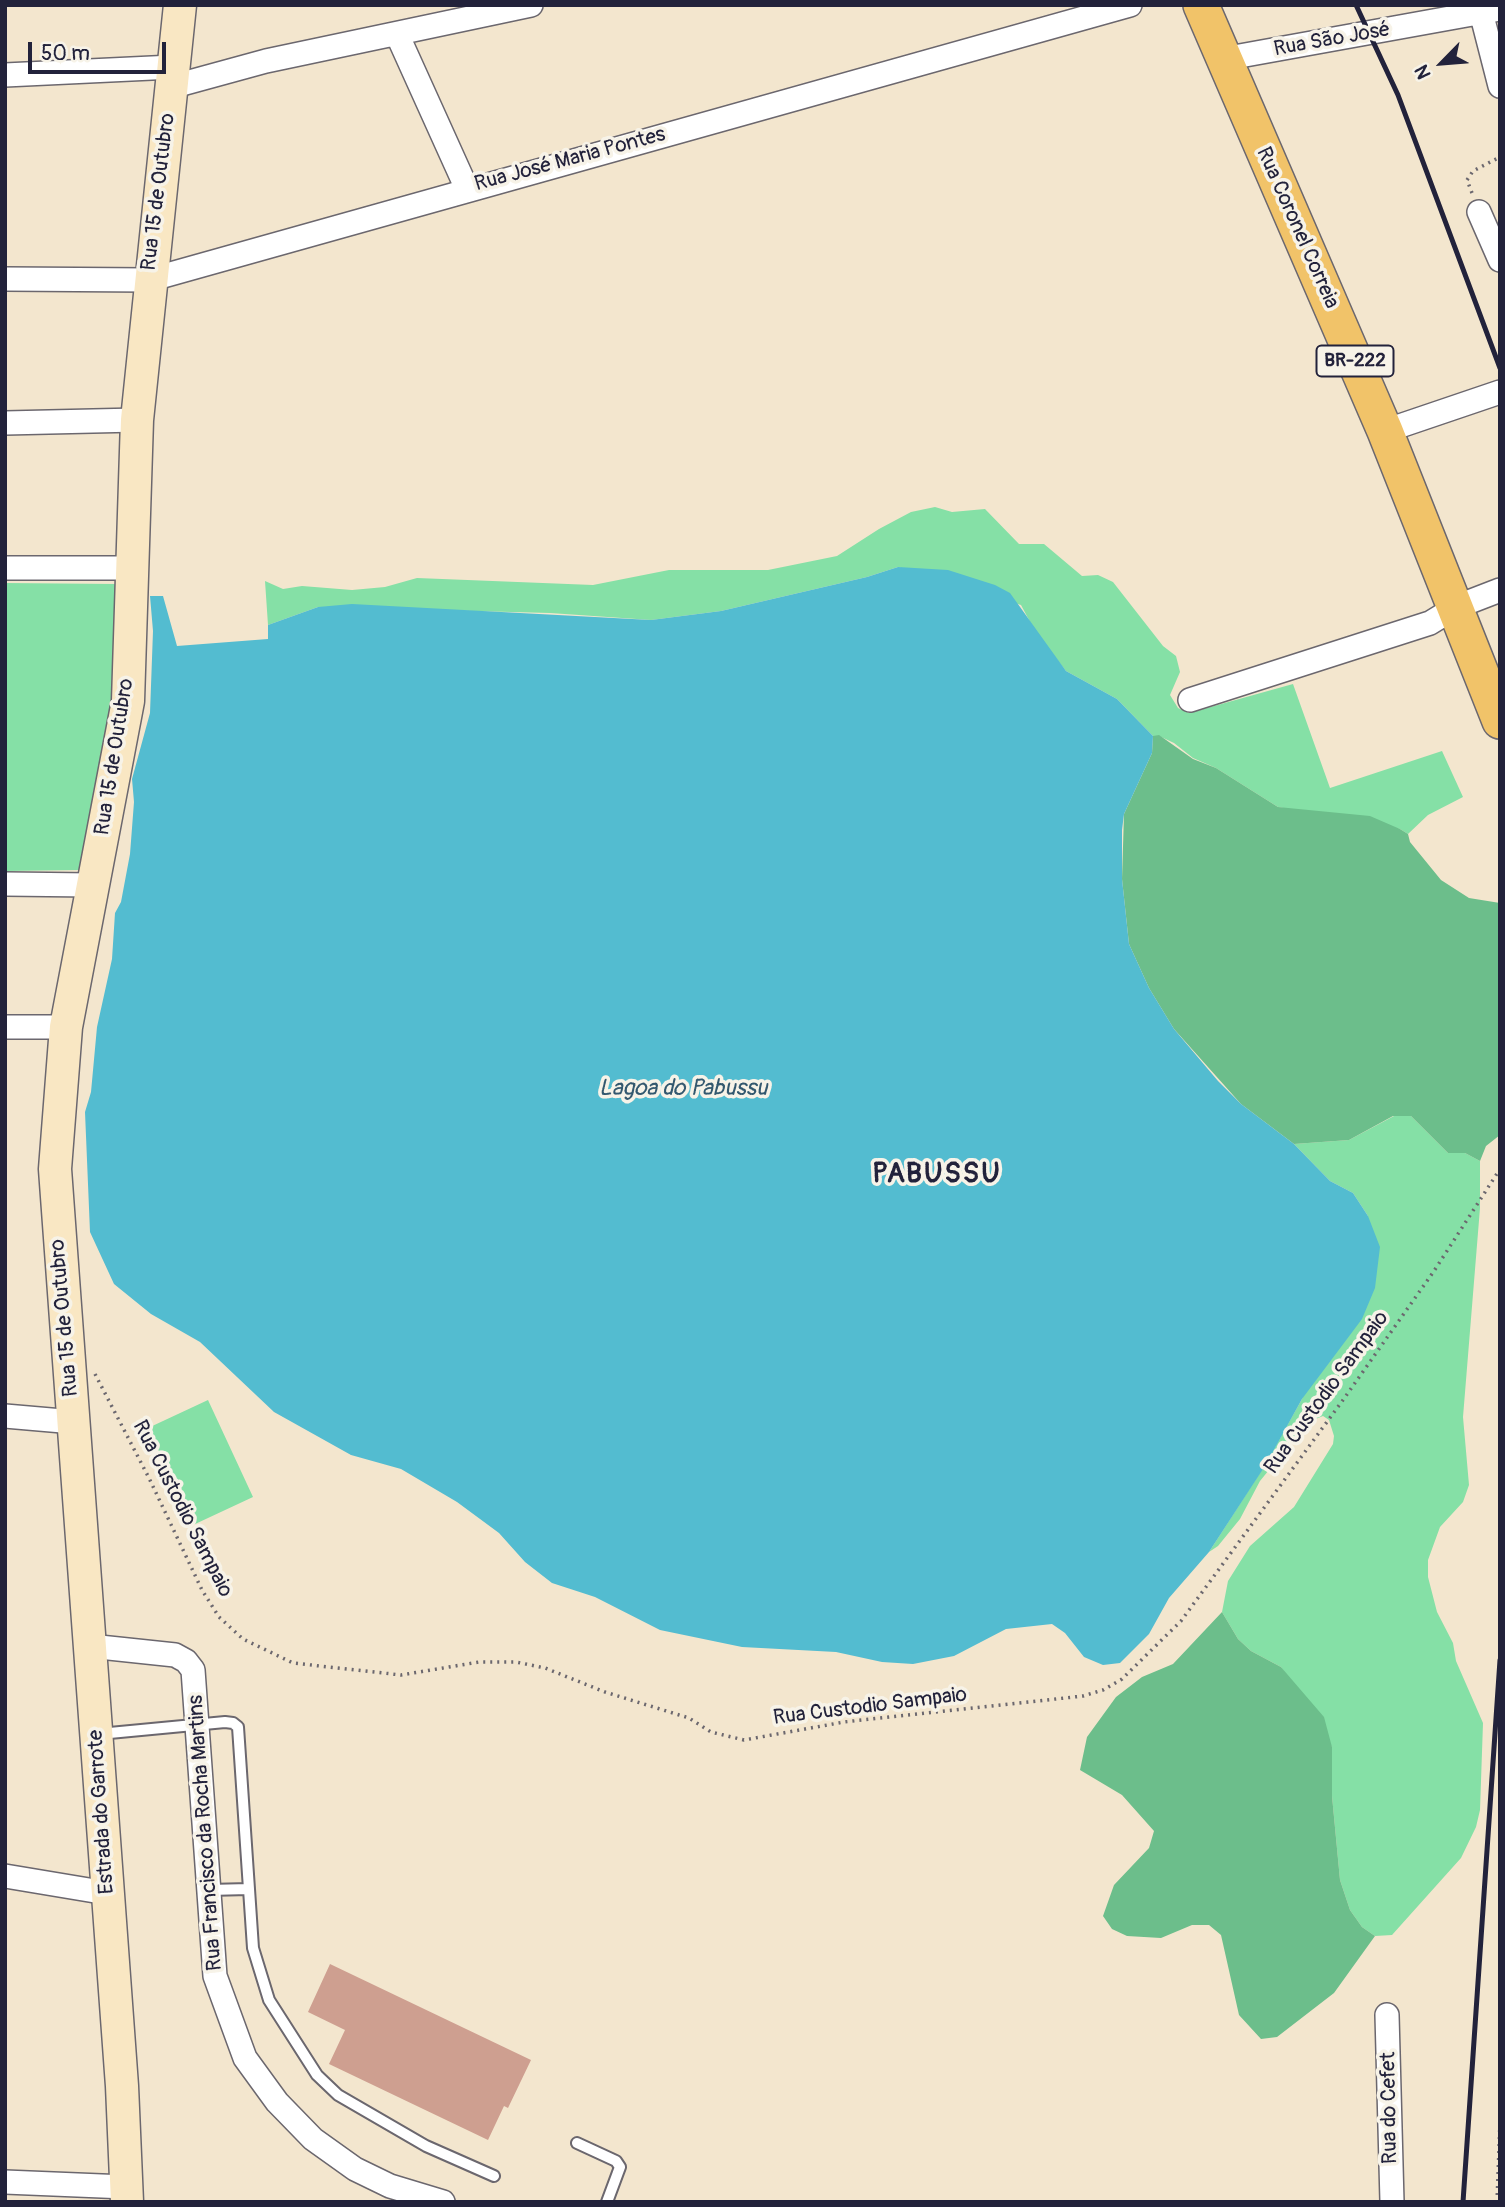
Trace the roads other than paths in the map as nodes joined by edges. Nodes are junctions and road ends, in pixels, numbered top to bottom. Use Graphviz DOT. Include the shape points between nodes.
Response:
graph roads {
  1 [pos="180,5"];
  2 [pos="531,5"];
  3 [pos="1130,5"];
  4 [pos="1201,5"];
  5 [pos="1491,10"];
  6 [pos="1434,13"];
  7 [pos="397,34"];
  8 [pos="1223,59"];
  9 [pos="5,75"];
  10 [pos="172,77"];
  11 [pos="1500,86"];
  12 [pos="467,189"];
  13 [pos="1479,212"];
  14 [pos="1500,260"];
  15 [pos="5,279"];
  16 [pos="149,280"];
  17 [pos="1500,392"];
  18 [pos="136,420"];
  19 [pos="5,423"];
  20 [pos="1385,431"];
  21 [pos="5,568"];
  22 [pos="133,568"];
  23 [pos="1500,590"];
  24 [pos="1456,607"];
  25 [pos="1190,700"];
  26 [pos="1500,721"];
  27 [pos="5,884"];
  28 [pos="92,885"];
  29 [pos="5,1027"];
  30 [pos="66,1027"];
  31 [pos="5,1416"];
  32 [pos="74,1422"];
  33 [pos="90,1646"];
  34 [pos="197,1724"];
  35 [pos="96,1734"];
  36 [pos="5,1876"];
  37 [pos="249,1889"];
  38 [pos="208,1890"];
  39 [pos="107,1893"];
  40 [pos="1387,2015"];
  41 [pos="577,2143"];
  42 [pos="494,2176"];
  43 [pos="5,2182"];
  44 [pos="127,2194"];
  45 [pos="443,2202"];
  46 [pos="607,2202"];
  47 [pos="1392,2202"];
  1 -- 10 [label="main road, Rua 15 de Outubro"];
  2 -- 7 [label="street"];
  3 -- 12 [label="street, Rua José Maria Pontes"];
  4 -- 8 [label="main road, Rua Coronel Correia / BR-222"];
  5 -- 6 [label="street, Rua São José"];
  5 -- 11 [label="street, Rua São José"];
  6 -- 8 [label="street, Rua São José"];
  7 -- 10 [label="street"];
  7 -- 12 [label="street"];
  8 -- 20 [label="main road, Rua Coronel Correia / BR-222"];
  9 -- 10 [label="street"];
  10 -- 16 [label="main road, Rua 15 de Outubro"];
  12 -- 16 [label="street, Rua José Maria Pontes"];
  13 -- 14 [label="street"];
  15 -- 16 [label="street, Rua José Maria Pontes"];
  16 -- 18 [label="main road, Rua 15 de Outubro"];
  17 -- 20 [label="street"];
  18 -- 19 [label="street"];
  18 -- 22 [label="main road, Rua 15 de Outubro"];
  20 -- 24 [label="main road, Rua Coronel Correia / BR-222"];
  21 -- 22 [label="street"];
  22 -- 28 [label="main road, Rua 15 de Outubro" via="128,701"];
  23 -- 24 [label="street"];
  24 -- 25 [label="street" via="1430,622"];
  24 -- 26 [label="main road, Rua Coronel Correia / BR-222"];
  27 -- 28 [label="street"];
  28 -- 30 [label="main road, Rua 15 de Outubro"];
  29 -- 30 [label="street"];
  30 -- 32 [label="main road, Rua 15 de Outubro" via="55,1169"];
  31 -- 32 [label="street"];
  32 -- 33 [label="main road, Estrada do Garrote"];
  33 -- 34 [label="street, Rua Francisco da Rocha Martins" via="175,1655 186,1661 196,1683"];
  33 -- 35 [label="main road, Estrada do Garrote"];
  34 -- 35 [label="lane"];
  34 -- 37 [label="lane" via="225,1722 238,1727"];
  34 -- 38 [label="street, Rua Francisco da Rocha Martins"];
  35 -- 39 [label="main road, Estrada do Garrote"];
  36 -- 39 [label="street"];
  37 -- 38 [label="lane"];
  37 -- 42 [label="lane" via="253,1948 263,1987 317,2075 338,2095 426,2147"];
  38 -- 45 [label="street, Rua Francisco da Rocha Martins" via="215,1976 245,2058 277,2102 313,2139 355,2169 390,2186"];
  39 -- 44 [label="main road, Estrada do Garrote"];
  40 -- 47 [label="street, Rua do Cefet"];
  41 -- 46 [label="lane" via="620,2167"];
  43 -- 44 [label="street"];
}
